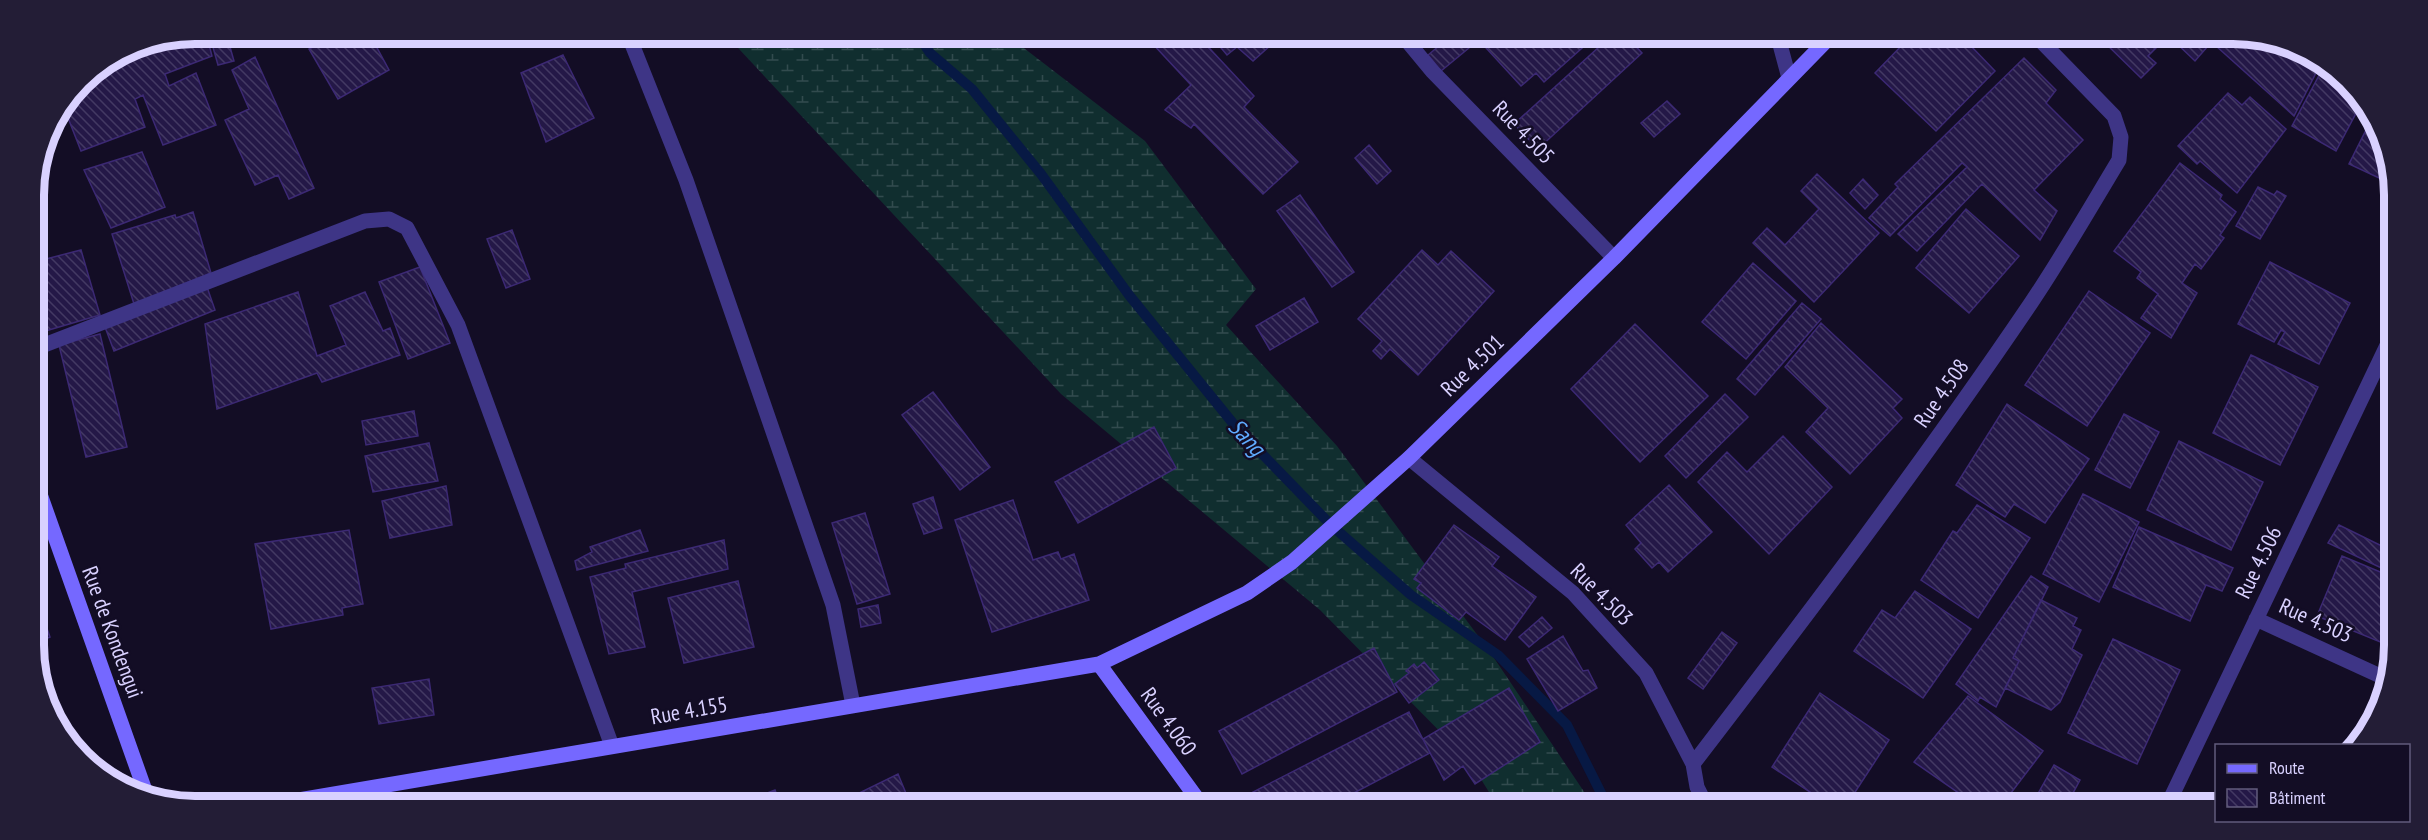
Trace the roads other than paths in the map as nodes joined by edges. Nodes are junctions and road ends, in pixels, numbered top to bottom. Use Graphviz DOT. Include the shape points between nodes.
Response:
graph roads {
  1 [pos="632,43"];
  2 [pos="1409,43"];
  3 [pos="1780,43"];
  4 [pos="1824,43"];
  5 [pos="2043,43"];
  6 [pos="1790,78"];
  7 [pos="1614,258"];
  8 [pos="44,345"];
  9 [pos="2384,352"];
  10 [pos="1409,458"];
  11 [pos="44,505"];
  12 [pos="2256,619"];
  13 [pos="1100,664"];
  14 [pos="2381,676"];
  15 [pos="852,705"];
  16 [pos="612,746"];
  17 [pos="1693,764"];
  18 [pos="144,788"];
  19 [pos="322,796"];
  20 [pos="1195,796"];
  21 [pos="1702,796"];
  22 [pos="2172,796"];
  1 -- 15 [label="street" via="686,180 833,605"];
  2 -- 7 [label="street, Rue 4.505"];
  3 -- 6 [label="street"];
  4 -- 6 [label="street, Rue 4.501"];
  5 -- 17 [label="street, Rue 4.508" via="2114,116 2121,137 2119,160 2032,301 1936,440 1840,574"];
  6 -- 7 [label="street, Rue 4.501"];
  7 -- 10 [label="street, Rue 4.501"];
  8 -- 16 [label="street" via="365,220 389,219 407,228 459,325"];
  9 -- 12 [label="street, Rue 4.506"];
  10 -- 13 [label="street, Rue 4.501" via="1292,562 1247,593"];
  10 -- 17 [label="street, Rue 4.503" via="1573,592 1646,673"];
  11 -- 18 [label="street, Rue de Kondengui"];
  12 -- 14 [label="street, Rue 4.503"];
  12 -- 22 [label="street, Rue 4.506"];
  13 -- 15 [label="street, Rue 4.155"];
  13 -- 20 [label="street, Rue 4.060"];
  15 -- 16 [label="street, Rue 4.155"];
  16 -- 19 [label="street, Rue 4.155"];
  17 -- 21 [label="street, Rue 4.503"];
}
